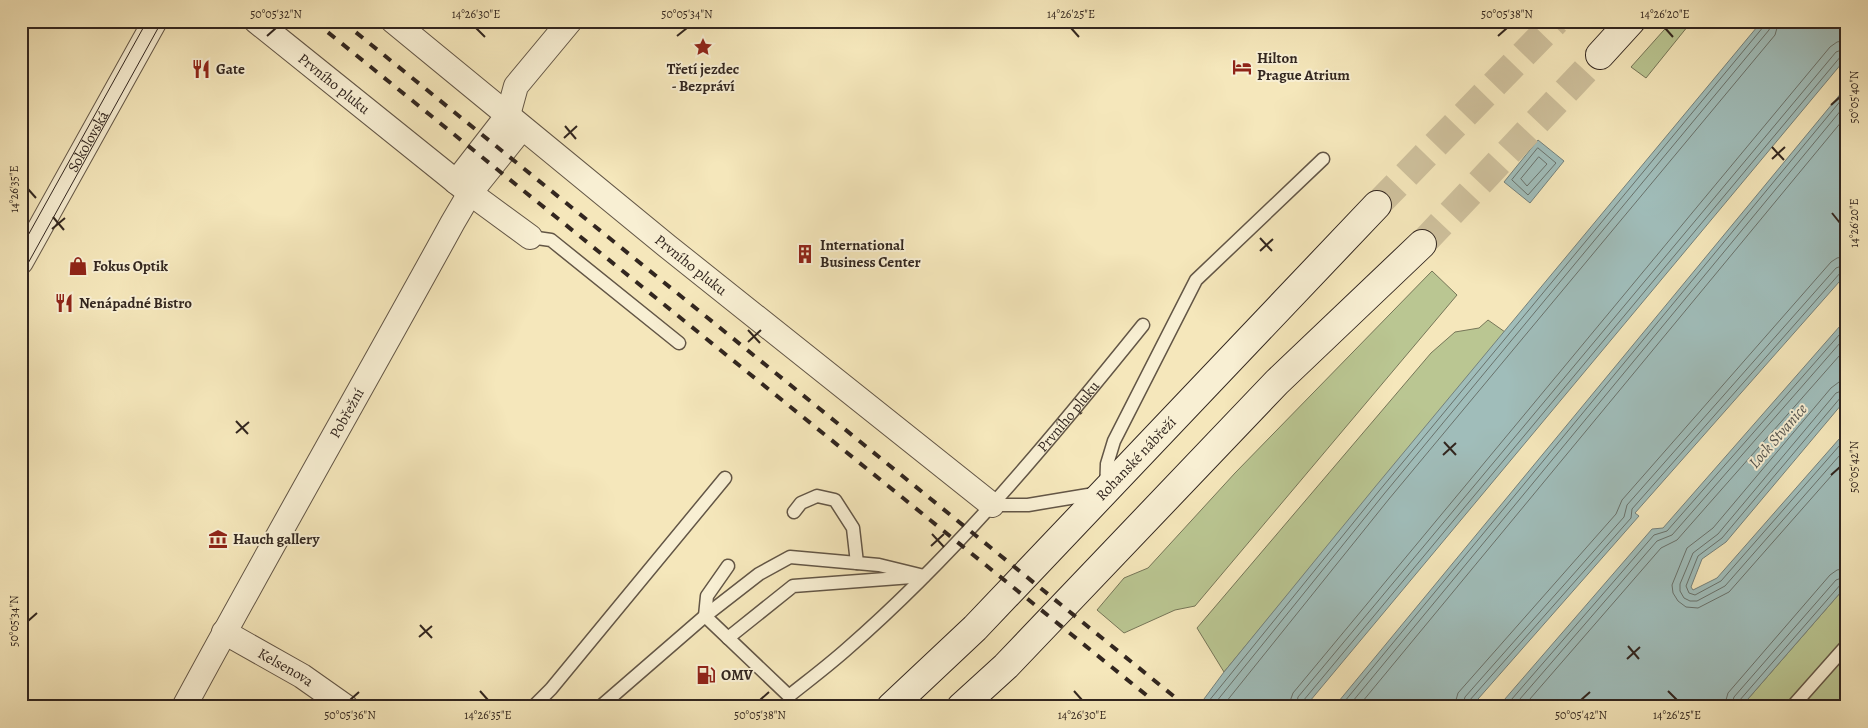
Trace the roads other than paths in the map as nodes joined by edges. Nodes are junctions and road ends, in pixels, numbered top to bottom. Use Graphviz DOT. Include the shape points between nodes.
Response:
graph roads {
  1 [pos="155,21"];
  2 [pos="256,21"];
  3 [pos="394,21"];
  4 [pos="570,21"];
  5 [pos="1631,21"];
  6 [pos="1600,55"];
  7 [pos="515,121"];
  8 [pos="1323,159"];
  9 [pos="463,188"];
  10 [pos="1377,205"];
  11 [pos="530,237"];
  12 [pos="1422,244"];
  13 [pos="21,262"];
  14 [pos="1144,325"];
  15 [pos="680,343"];
  16 [pos="725,478"];
  17 [pos="1106,492"];
  18 [pos="992,505"];
  19 [pos="794,512"];
  20 [pos="857,563"];
  21 [pos="728,566"];
  22 [pos="924,576"];
  23 [pos="705,616"];
  24 [pos="224,632"];
  25 [pos="728,638"];
  26 [pos="1847,645"];
  27 [pos="184,707"];
  28 [pos="346,707"];
  29 [pos="533,707"];
  30 [pos="600,707"];
  31 [pos="891,707"];
  32 [pos="961,707"];
  33 [pos="1792,707"];
  1 -- 13 [label="street, Sokolovská"];
  2 -- 9 [label="street, Prvního pluku"];
  3 -- 7 [label="street, Prvního pluku"];
  4 -- 7 [label="street, Pobřežní" via="516,86"];
  5 -- 6 [label="main road"];
  7 -- 9 [label="street, Pobřežní"];
  7 -- 18 [label="street, Prvního pluku"];
  8 -- 17 [label="lane" via="1196,280 1114,441 1107,464"];
  9 -- 11 [label="street, Prvního pluku"];
  9 -- 24 [label="street, Pobřežní"];
  10 -- 17 [label="main road, Rohanské nábřeží"];
  11 -- 15 [label="lane" via="551,240"];
  12 -- 32 [label="main road" via="1277,382 1006,666"];
  14 -- 18 [label="lane, Prvního pluku"];
  16 -- 29 [label="lane"];
  17 -- 18 [label="lane" via="1028,505"];
  17 -- 31 [label="main road, Rohanské nábřeží" via="975,628"];
  18 -- 22 [label="lane"];
  19 -- 20 [label="lane" via="801,503 817,496 835,500 853,528"];
  20 -- 22 [label="lane"];
  20 -- 23 [label="lane" via="790,557 759,574"];
  21 -- 23 [label="lane" via="707,596"];
  22 -- 25 [label="lane" via="793,586"];
  22 -- 25 [label="lane" via="848,648 789,696"];
  23 -- 25 [label="lane"];
  23 -- 30 [label="lane"];
  24 -- 27 [label="street, Pobřežní"];
  24 -- 28 [label="street, Kelsenova" via="302,676"];
  26 -- 33 [label="lane"];
}
